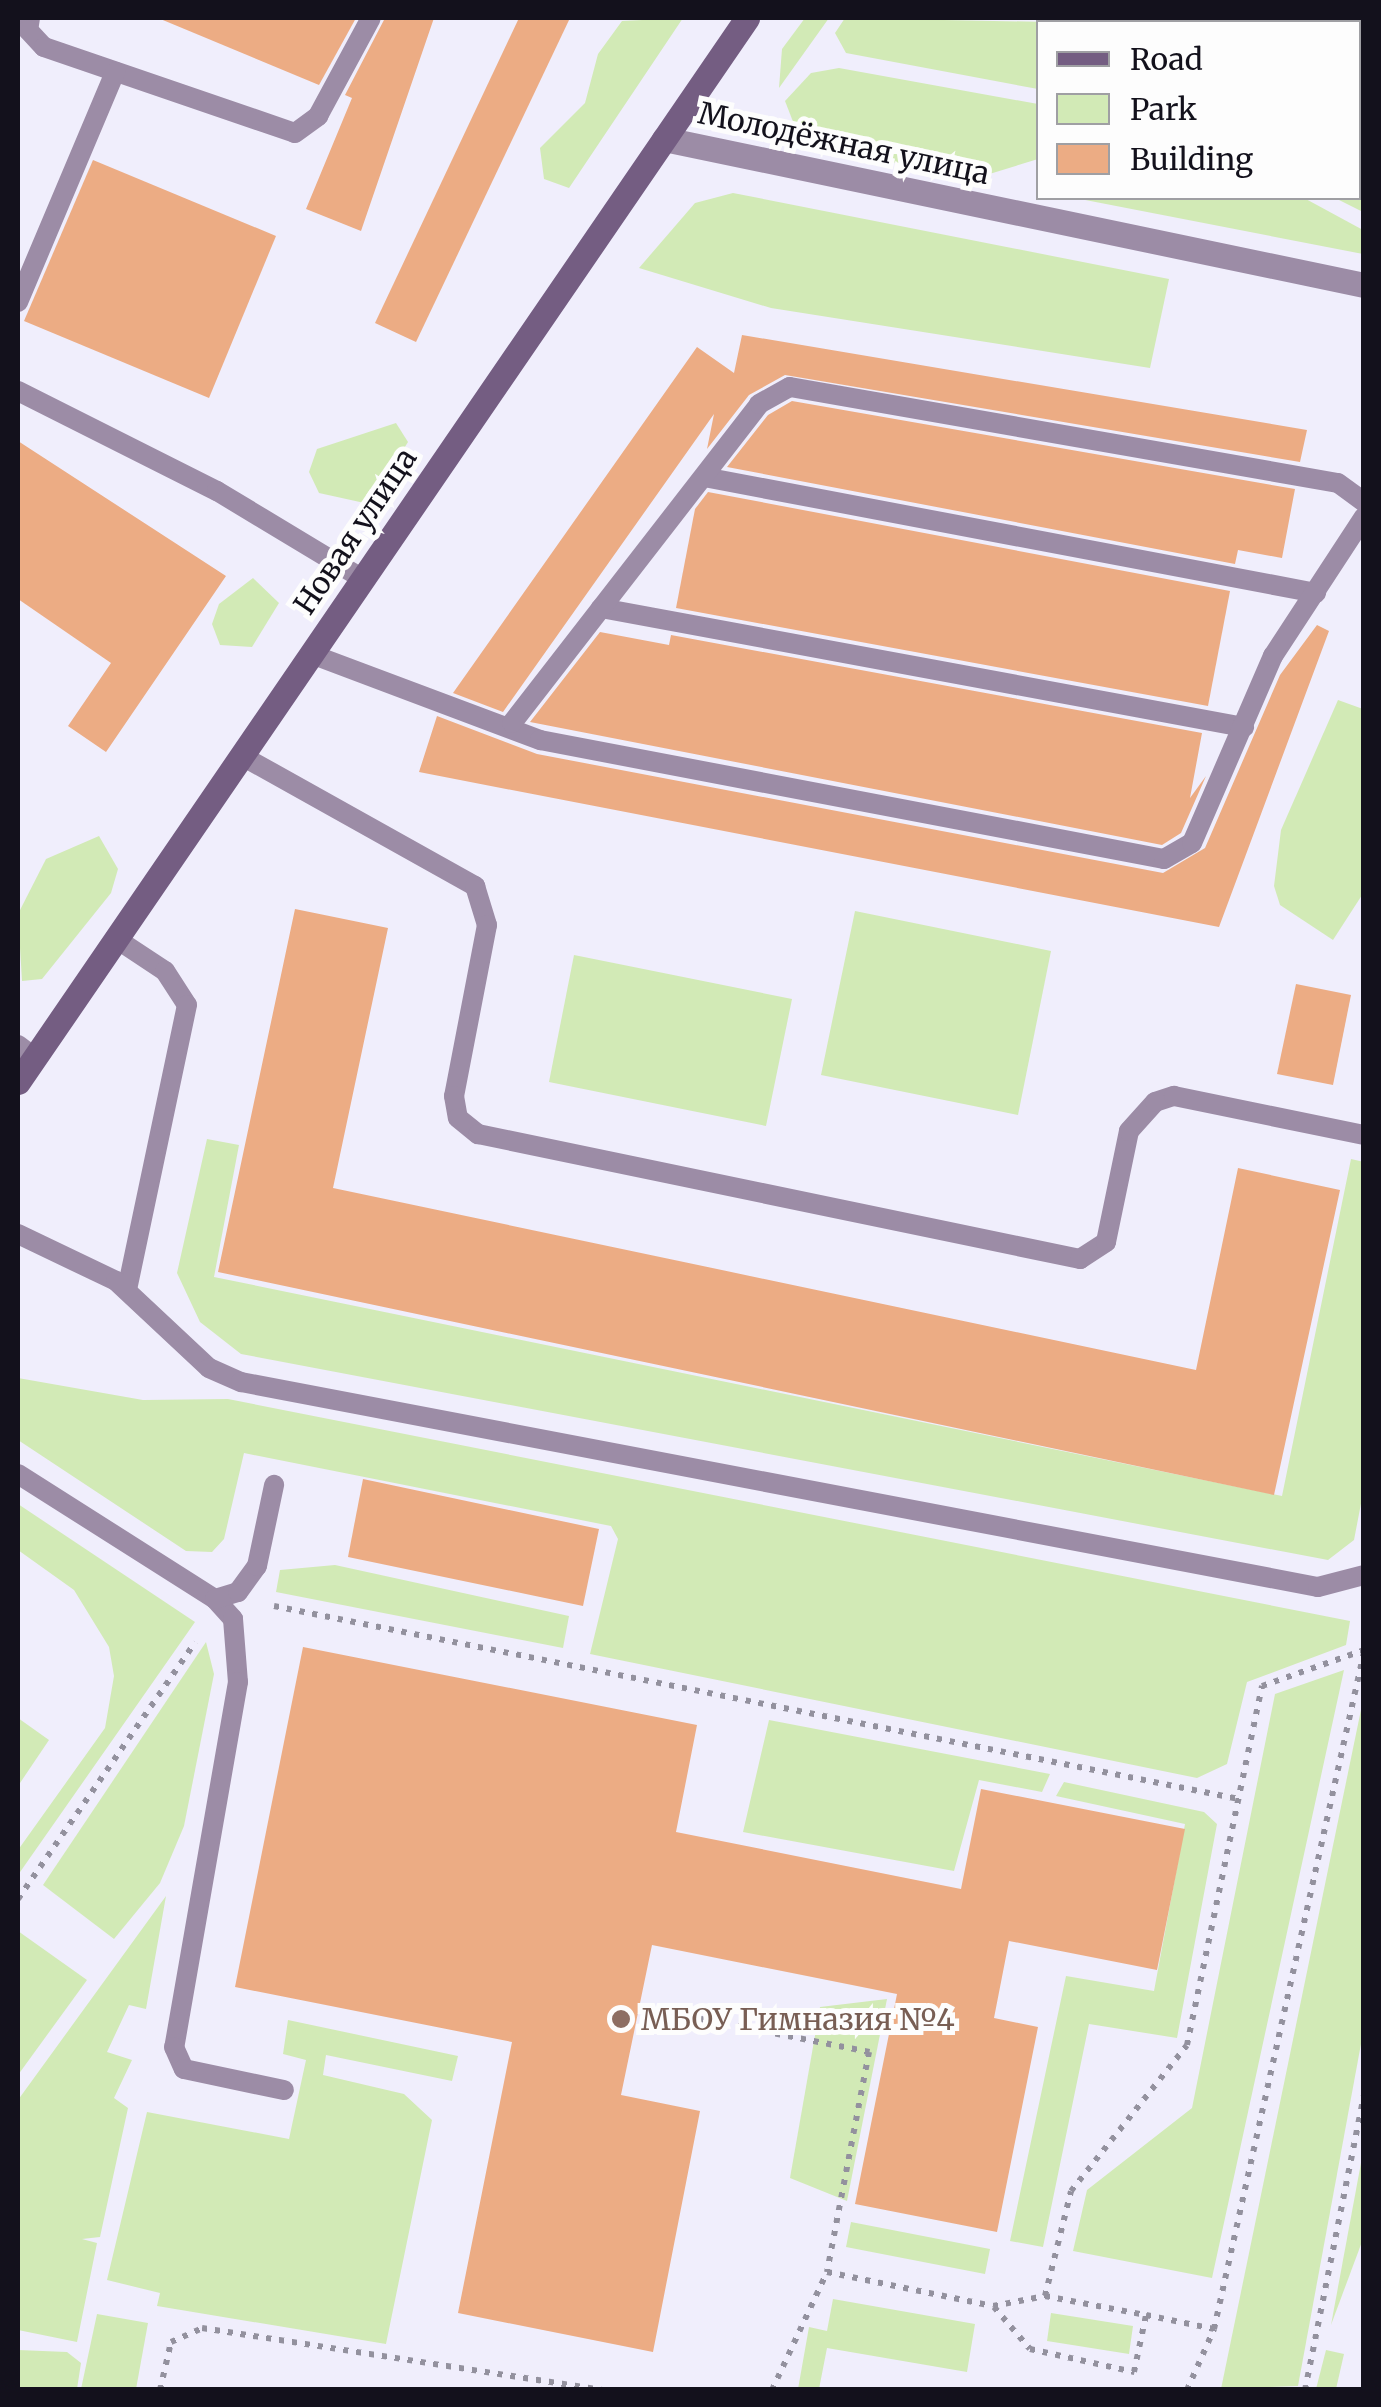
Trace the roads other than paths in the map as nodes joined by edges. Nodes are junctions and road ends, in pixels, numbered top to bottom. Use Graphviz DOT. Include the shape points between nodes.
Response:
graph roads {
  1 [pos="30,18"];
  2 [pos="371,18"];
  3 [pos="748,18"];
  4 [pos="115,72"];
  5 [pos="664,138"];
  6 [pos="1364,285"];
  7 [pos="18,302"];
  8 [pos="18,392"];
  9 [pos="704,476"];
  10 [pos="1364,502"];
  11 [pos="1364,517"];
  12 [pos="362,578"];
  13 [pos="1316,592"];
  14 [pos="601,608"];
  15 [pos="311,654"];
  16 [pos="512,724"];
  17 [pos="1244,726"];
  18 [pos="244,757"];
  19 [pos="115,938"];
  20 [pos="26,1051"];
  21 [pos="18,1082"];
  22 [pos="1364,1134"];
  23 [pos="18,1234"];
  24 [pos="127,1290"];
  25 [pos="18,1474"];
  26 [pos="274,1485"];
  27 [pos="1364,1575"];
  28 [pos="216,1598"];
  29 [pos="284,2090"];
  1 -- 4 [label="lane" via="28,30 44,47"];
  2 -- 4 [label="lane" via="318,116 295,133"];
  3 -- 5 [label="street, Новая улица"];
  4 -- 7 [label="lane"];
  5 -- 6 [label="street, Молодёжная улица"];
  5 -- 12 [label="street, Новая улица"];
  8 -- 12 [label="lane" via="216,491"];
  9 -- 10 [label="lane" via="759,404 790,386 1338,483"];
  9 -- 13 [label="lane"];
  9 -- 14 [label="lane"];
  11 -- 13 [label="lane"];
  12 -- 15 [label="street, Новая улица"];
  13 -- 17 [label="lane" via="1274,656"];
  14 -- 16 [label="lane"];
  14 -- 17 [label="lane"];
  15 -- 16 [label="lane"];
  15 -- 18 [label="street, Новая улица"];
  16 -- 17 [label="lane" via="540,740 1164,859 1192,842"];
  18 -- 19 [label="street, Новая улица"];
  18 -- 22 [label="lane" via="474,886 487,925 454,1096 458,1118 478,1134 1080,1259 1106,1242 1128,1131 1156,1102 1174,1096"];
  19 -- 20 [label="street, Новая улица"];
  19 -- 24 [label="lane" via="165,971 187,1004"];
  20 -- 21 [label="street, Новая улица"];
  23 -- 24 [label="lane"];
  24 -- 27 [label="lane" via="209,1368 241,1382 1318,1587"];
  25 -- 28 [label="lane"];
  26 -- 28 [label="lane" via="257,1566 238,1592"];
  28 -- 29 [label="lane" via="240,1643 238,1682 176,2061"];
}
